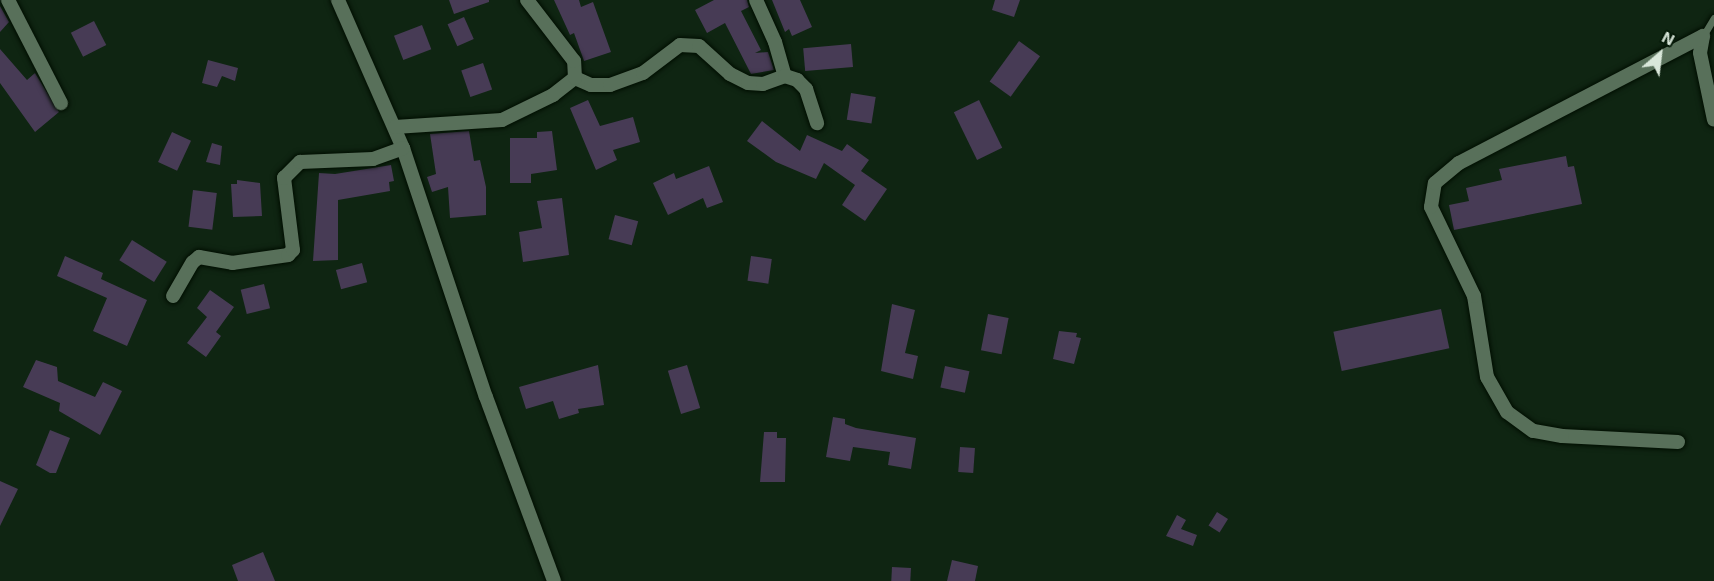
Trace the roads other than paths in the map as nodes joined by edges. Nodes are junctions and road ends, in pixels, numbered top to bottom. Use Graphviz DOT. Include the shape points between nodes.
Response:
graph roads {
  1 [pos="8,0"];
  2 [pos="338,0"];
  3 [pos="527,0"];
  4 [pos="756,0"];
  5 [pos="1714,18"];
  6 [pos="1703,36"];
  7 [pos="785,76"];
  8 [pos="575,78"];
  9 [pos="61,103"];
  10 [pos="1714,120"];
  11 [pos="817,123"];
  12 [pos="395,127"];
  13 [pos="403,148"];
  14 [pos="173,296"];
  15 [pos="1678,442"];
  16 [pos="554,581"];
  1 -- 9 [label="street"];
  2 -- 12 [label="street"];
  3 -- 8 [label="street" via="574,61"];
  4 -- 7 [label="street" via="776,42"];
  5 -- 6 [label="lane"];
  6 -- 10 [label="street" via="1700,53"];
  6 -- 15 [label="street" via="1459,163 1435,183 1431,207 1474,296 1487,377 1507,412 1533,431"];
  7 -- 8 [label="street" via="764,84 748,83 730,74 699,46 680,45 628,80 591,85"];
  7 -- 11 [label="street" via="806,89"];
  8 -- 12 [label="street" via="553,95 502,120"];
  12 -- 13 [label="street"];
  13 -- 14 [label="street" via="373,159 300,162 284,178 294,250 288,255 232,263 199,257"];
  13 -- 16 [label="street" via="486,397"];
}
